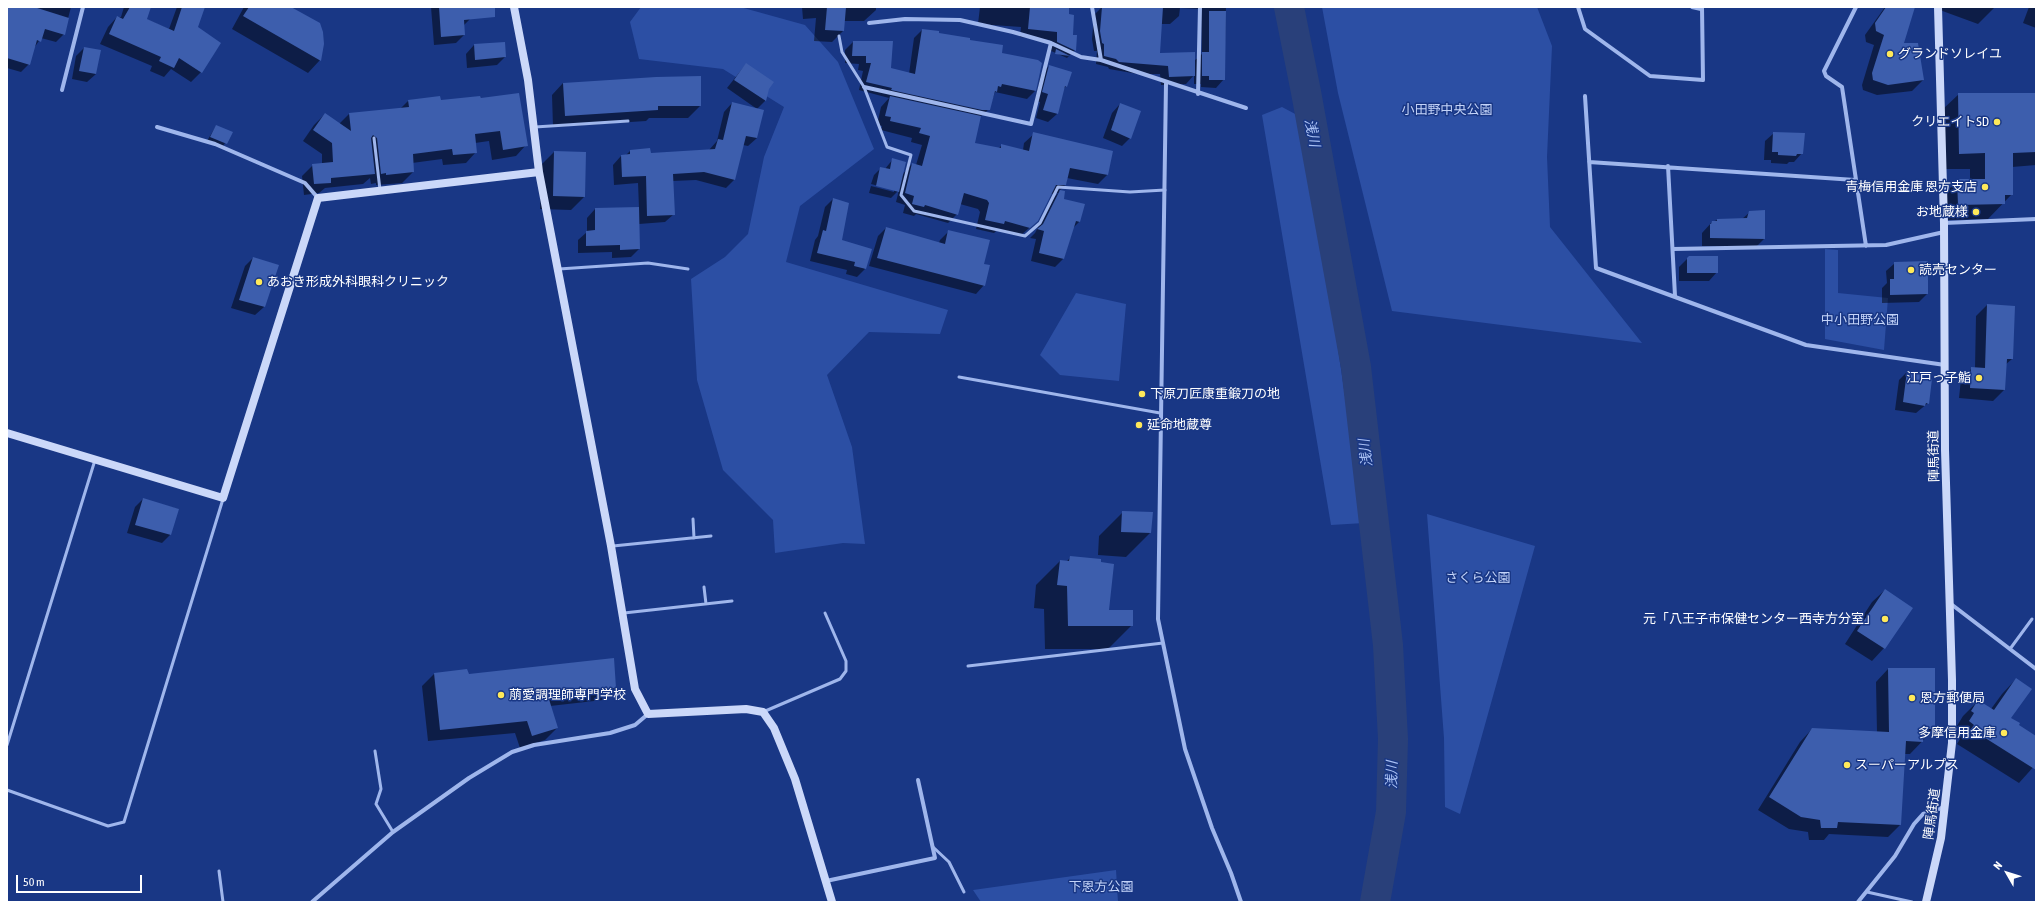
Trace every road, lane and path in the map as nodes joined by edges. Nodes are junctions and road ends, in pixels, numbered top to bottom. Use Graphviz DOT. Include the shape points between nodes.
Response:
graph roads {
  1 [pos="83,7"];
  2 [pos="514,7"];
  3 [pos="1092,7"];
  4 [pos="1200,7"];
  5 [pos="1578,7"];
  6 [pos="1692,7"];
  7 [pos="1856,7"];
  8 [pos="1938,7"];
  9 [pos="1701,8"];
  10 [pos="869,23"];
  11 [pos="839,36"];
  12 [pos="1051,43"];
  13 [pos="1101,60"];
  14 [pos="1166,83"];
  15 [pos="864,86"];
  16 [pos="62,90"];
  17 [pos="1198,94"];
  18 [pos="1585,96"];
  19 [pos="1246,108"];
  20 [pos="628,121"];
  21 [pos="157,126"];
  22 [pos="533,127"];
  23 [pos="374,138"];
  24 [pos="1589,162"];
  25 [pos="1668,166"];
  26 [pos="539,172"];
  27 [pos="1855,180"];
  28 [pos="380,190"];
  29 [pos="1165,190"];
  30 [pos="318,198"];
  31 [pos="2036,219"];
  32 [pos="1944,223"];
  33 [pos="1944,232"];
  34 [pos="1866,246"];
  35 [pos="1673,250"];
  36 [pos="558,269"];
  37 [pos="688,269"];
  38 [pos="1675,296"];
  39 [pos="1946,365"];
  40 [pos="959,377"];
  41 [pos="1160,413"];
  42 [pos="7,433"];
  43 [pos="95,460"];
  44 [pos="223,498"];
  45 [pos="693,519"];
  46 [pos="711,536"];
  47 [pos="694,538"];
  48 [pos="611,546"];
  49 [pos="704,587"];
  50 [pos="732,601"];
  51 [pos="1949,602"];
  52 [pos="706,604"];
  53 [pos="622,613"];
  54 [pos="825,613"];
  55 [pos="2032,619"];
  56 [pos="1163,643"];
  57 [pos="2010,649"];
  58 [pos="968,666"];
  59 [pos="2036,669"];
  60 [pos="763,712"];
  61 [pos="648,714"];
  62 [pos="7,745"];
  63 [pos="375,751"];
  64 [pos="918,780"];
  65 [pos="7,790"];
  66 [pos="1946,806"];
  67 [pos="393,832"];
  68 [pos="933,847"];
  69 [pos="219,870"];
  70 [pos="826,882"];
  71 [pos="964,892"];
  72 [pos="1867,892"];
  73 [pos="223,902"];
  74 [pos="312,902"];
  75 [pos="832,902"];
  76 [pos="1241,902"];
  77 [pos="1858,902"];
  78 [pos="1912,902"];
  79 [pos="1926,902"];
  1 -- 16 [label="street"];
  2 -- 22 [label="street" via="528,80"];
  3 -- 13 [label="street"];
  4 -- 17 [label="street"];
  5 -- 9 [label="street" via="1585,29 1650,76 1703,80"];
  6 -- 9 [label="street"];
  7 -- 27 [label="street" via="1824,71 1826,76 1842,87"];
  8 -- 32 [label="street, 陣馬街道"];
  10 -- 12 [label="street" via="905,19 960,20"];
  11 -- 15 [label="lane" via="842,52"];
  12 -- 13 [label="street" via="1081,57"];
  12 -- 15 [label="street" via="1031,124"];
  13 -- 14 [label="street"];
  14 -- 17 [label="street"];
  14 -- 29 [label="street"];
  15 -- 29 [label="lane" via="887,147 911,156 902,195 914,211 1025,236 1040,223 1058,187 1130,192"];
  17 -- 19 [label="street"];
  18 -- 24 [label="street"];
  20 -- 22 [label="lane"];
  21 -- 30 [label="street" via="215,144 305,183"];
  22 -- 26 [label="street"];
  23 -- 28 [label="lane"];
  24 -- 25 [label="street"];
  24 -- 38 [label="street" via="1596,268"];
  25 -- 27 [label="street"];
  25 -- 35 [label="street"];
  26 -- 28 [label="street"];
  26 -- 36 [label="street"];
  27 -- 34 [label="street"];
  28 -- 30 [label="street"];
  29 -- 41 [label="street"];
  30 -- 44 [label="street"];
  31 -- 32 [label="street"];
  32 -- 33 [label="street, 陣馬街道"];
  33 -- 34 [label="street" via="1886,245"];
  33 -- 39 [label="street, 陣馬街道"];
  34 -- 35 [label="street"];
  35 -- 38 [label="street"];
  36 -- 37 [label="lane" via="648,264"];
  36 -- 48 [label="street"];
  38 -- 39 [label="street" via="1806,345"];
  39 -- 51 [label="street, 陣馬街道" via="1945,450"];
  40 -- 41 [label="lane"];
  41 -- 56 [label="street" via="1158,619"];
  42 -- 43 [label="street"];
  43 -- 44 [label="street"];
  43 -- 62 [label="lane"];
  44 -- 65 [label="lane" via="124,822 108,826"];
  45 -- 47 [label="lane"];
  46 -- 47 [label="lane"];
  47 -- 48 [label="lane"];
  48 -- 53 [label="street"];
  49 -- 52 [label="lane"];
  50 -- 52 [label="lane"];
  51 -- 57 [label="street"];
  51 -- 66 [label="street, 陣馬街道" via="1952,743"];
  52 -- 53 [label="lane"];
  53 -- 61 [label="street" via="635,689"];
  54 -- 60 [label="lane" via="846,661 846,671 840,679"];
  55 -- 57 [label="lane"];
  56 -- 58 [label="lane"];
  56 -- 76 [label="street" via="1185,750"];
  57 -- 59 [label="street"];
  60 -- 61 [label="street" via="746,709"];
  60 -- 70 [label="street" via="774,728 795,779"];
  61 -- 67 [label="street" via="635,725 610,733 534,745 512,752"];
  63 -- 67 [label="lane" via="381,789 376,804"];
  64 -- 68 [label="street"];
  66 -- 72 [label="street" via="1923,814"];
  66 -- 79 [label="street, 陣馬街道" via="1942,838"];
  67 -- 74 [label="street"];
  68 -- 70 [label="street" via="935,858"];
  68 -- 71 [label="lane" via="949,862"];
  69 -- 73 [label="lane"];
  70 -- 75 [label="street"];
  72 -- 77 [label="street"];
  72 -- 78 [label="lane"];
}
